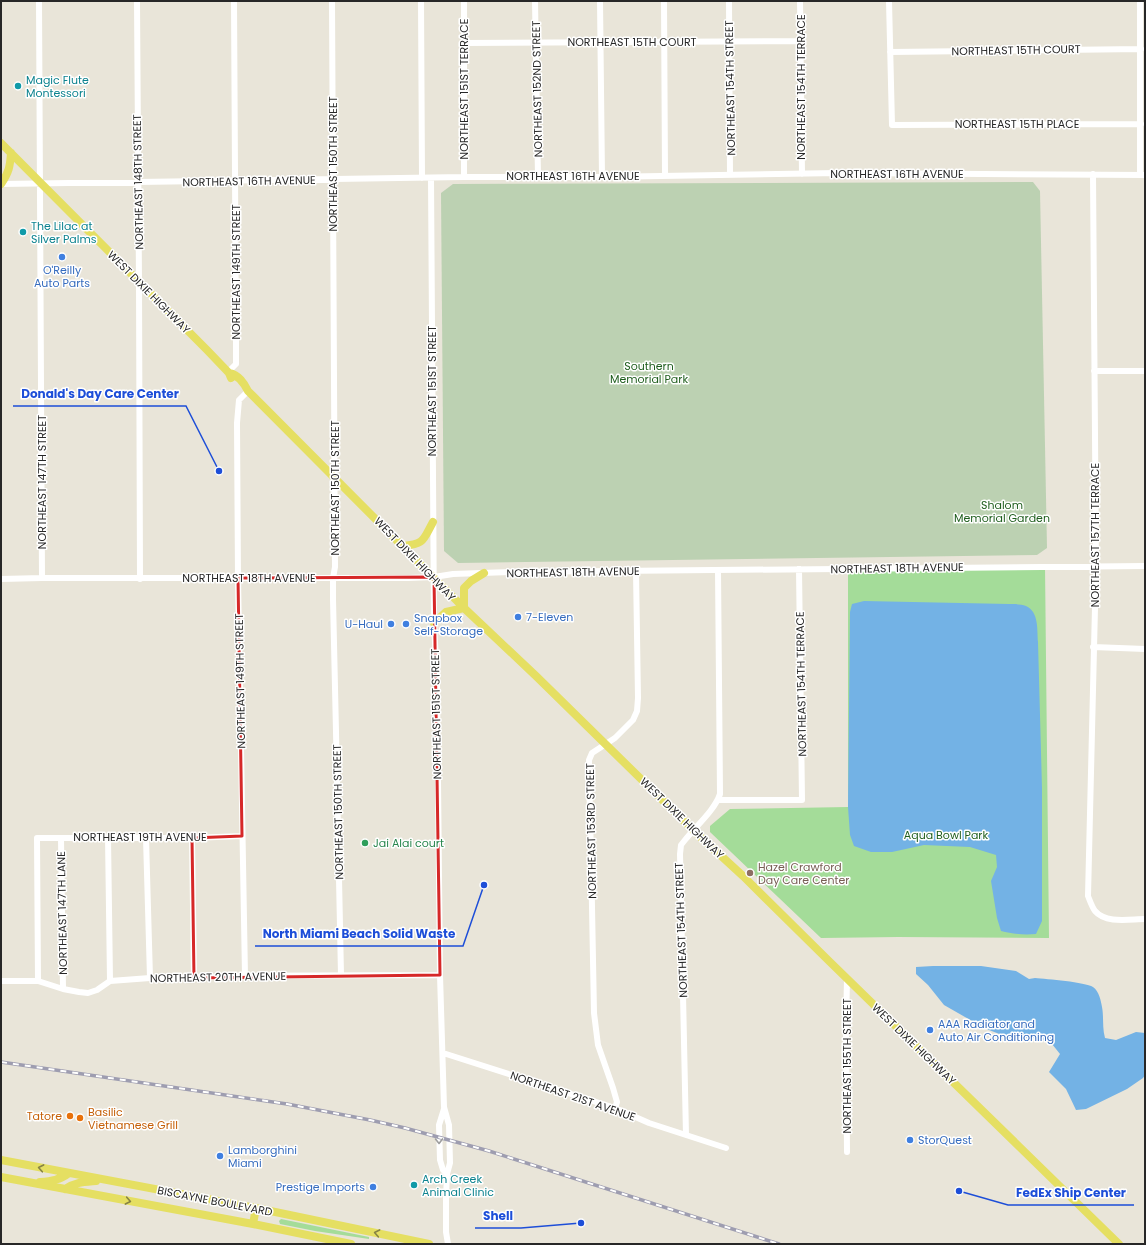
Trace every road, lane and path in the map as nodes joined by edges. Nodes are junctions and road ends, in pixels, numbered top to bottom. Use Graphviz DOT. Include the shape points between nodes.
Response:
graph roads {
  1 [pos="39,1"];
  2 [pos="137,1"];
  3 [pos="234,1"];
  4 [pos="332,1"];
  5 [pos="421,1"];
  6 [pos="464,1"];
  7 [pos="535,1"];
  8 [pos="600,1"];
  9 [pos="664,1"];
  10 [pos="729,1"];
  11 [pos="800,1"];
  12 [pos="889,1"];
  13 [pos="1140,1"];
  14 [pos="729,41"];
  15 [pos="801,41"];
  16 [pos="536,42"];
  17 [pos="600,42"];
  18 [pos="664,42"];
  19 [pos="464,43"];
  20 [pos="1141,49"];
  21 [pos="890,52"];
  22 [pos="1141,124"];
  23 [pos="1,143"];
  24 [pos="10,153"];
  25 [pos="802,174"];
  26 [pos="1093,174"];
  27 [pos="665,175"];
  28 [pos="730,175"];
  29 [pos="1143,175"];
  30 [pos="538,176"];
  31 [pos="464,177"];
  32 [pos="602,177"];
  33 [pos="422,178"];
  34 [pos="431,178"];
  35 [pos="235,180"];
  36 [pos="333,180"];
  37 [pos="138,182"];
  38 [pos="1,184"];
  39 [pos="41,184"];
  40 [pos="139,282"];
  41 [pos="1145,370"];
  42 [pos="1094,371"];
  43 [pos="228,373"];
  44 [pos="248,390"];
  45 [pos="335,478"];
  46 [pos="433,522"];
  47 [pos="403,546"];
  48 [pos="1096,566"];
  49 [pos="1145,566"];
  50 [pos="799,569"];
  51 [pos="718,570"];
  52 [pos="636,571"];
  53 [pos="484,573"];
  54 [pos="434,577"];
  55 [pos="42,578"];
  56 [pos="238,578"];
  57 [pos="333,578"];
  58 [pos="1,579"];
  59 [pos="140,579"];
  60 [pos="464,608"];
  61 [pos="434,623"];
  62 [pos="1094,647"];
  63 [pos="1145,649"];
  64 [pos="605,744"];
  65 [pos="718,800"];
  66 [pos="693,830"];
  67 [pos="242,836"];
  68 [pos="108,837"];
  69 [pos="61,838"];
  70 [pos="146,838"];
  71 [pos="192,838"];
  72 [pos="1145,919"];
  73 [pos="440,974"];
  74 [pos="341,975"];
  75 [pos="245,976"];
  76 [pos="150,978"];
  77 [pos="194,978"];
  78 [pos="847,980"];
  79 [pos="1,981"];
  80 [pos="110,981"];
  81 [pos="38,982"];
  82 [pos="63,989"];
  83 [pos="443,1053"];
  84 [pos="444,1107"];
  85 [pos="615,1108"];
  86 [pos="686,1135"];
  87 [pos="726,1148"];
  88 [pos="847,1152"];
  89 [pos="1,1160"];
  90 [pos="69,1173"];
  91 [pos="447,1174"];
  92 [pos="1,1177"];
  93 [pos="106,1180"];
  94 [pos="28,1182"];
  95 [pos="65,1189"];
  96 [pos="256,1208"];
  97 [pos="253,1224"];
  98 [pos="351,1244"];
  99 [pos="428,1244"];
  100 [pos="448,1244"];
  101 [pos="1119,1244"];
  1 -- 39 [label="street, NORTHEAST 147TH STREET"];
  2 -- 37 [label="street, NORTHEAST 148TH STREET"];
  3 -- 35 [label="street, NORTHEAST 149TH STREET"];
  4 -- 36 [label="street, NORTHEAST 150TH STREET"];
  5 -- 33 [label="street"];
  6 -- 19 [label="street, NORTHEAST 151ST TERRACE"];
  7 -- 16 [label="street, NORTHEAST 152ND STREET"];
  8 -- 17 [label="street"];
  9 -- 18 [label="street"];
  10 -- 14 [label="street, NORTHEAST 154TH STREET"];
  11 -- 15 [label="street, NORTHEAST 154TH TERRACE"];
  12 -- 21 [label="street"];
  13 -- 20 [label="street"];
  14 -- 15 [label="street, NORTHEAST 15TH COURT"];
  14 -- 18 [label="street, NORTHEAST 15TH COURT"];
  14 -- 28 [label="street, NORTHEAST 154TH STREET"];
  15 -- 25 [label="street, NORTHEAST 154TH TERRACE"];
  16 -- 17 [label="street, NORTHEAST 15TH COURT"];
  16 -- 19 [label="street, NORTHEAST 15TH COURT"];
  16 -- 30 [label="street, NORTHEAST 152ND STREET"];
  17 -- 18 [label="street, NORTHEAST 15TH COURT"];
  17 -- 32 [label="street"];
  18 -- 27 [label="street"];
  19 -- 31 [label="street, NORTHEAST 151ST TERRACE"];
  20 -- 21 [label="street, NORTHEAST 15TH COURT"];
  20 -- 22 [label="street"];
  21 -- 22 [label="street, NORTHEAST 15TH PLACE" via="892,125"];
  22 -- 29 [label="street"];
  23 -- 24 [label="main road, WEST DIXIE HIGHWAY"];
  24 -- 38 [label="main road" via="10,166"];
  24 -- 39 [label="main road, WEST DIXIE HIGHWAY"];
  25 -- 26 [label="street, NORTHEAST 16TH AVENUE"];
  25 -- 28 [label="street, NORTHEAST 16TH AVENUE"];
  26 -- 29 [label="street, NORTHEAST 16TH AVENUE"];
  26 -- 42 [label="street, NORTHEAST 157TH TERRACE"];
  27 -- 28 [label="street, NORTHEAST 16TH AVENUE"];
  27 -- 32 [label="street, NORTHEAST 16TH AVENUE"];
  30 -- 31 [label="street, NORTHEAST 16TH AVENUE"];
  30 -- 32 [label="street, NORTHEAST 16TH AVENUE"];
  31 -- 34 [label="street, NORTHEAST 16TH AVENUE"];
  33 -- 34 [label="street, NORTHEAST 16TH AVENUE"];
  33 -- 36 [label="street, NORTHEAST 16TH AVENUE"];
  34 -- 46 [label="street, NORTHEAST 151ST STREET"];
  35 -- 36 [label="street, NORTHEAST 16TH AVENUE"];
  35 -- 37 [label="street, NORTHEAST 16TH AVENUE"];
  35 -- 43 [label="street, NORTHEAST 149TH STREET" via="236,364"];
  36 -- 45 [label="street, NORTHEAST 150TH STREET"];
  37 -- 39 [label="street, NORTHEAST 16TH AVENUE"];
  37 -- 40 [label="street, NORTHEAST 148TH STREET"];
  38 -- 39 [label="street, NORTHEAST 16TH AVENUE"];
  39 -- 40 [label="main road, WEST DIXIE HIGHWAY"];
  39 -- 55 [label="street, NORTHEAST 147TH STREET"];
  40 -- 43 [label="main road, WEST DIXIE HIGHWAY"];
  40 -- 59 [label="street, NORTHEAST 148TH STREET"];
  41 -- 42 [label="street"];
  42 -- 48 [label="street, NORTHEAST 157TH TERRACE"];
  43 -- 44 [label="main road, WEST DIXIE HIGHWAY" via="234,374"];
  44 -- 45 [label="main road, WEST DIXIE HIGHWAY"];
  44 -- 56 [label="street, NORTHEAST 149TH STREET" via="239,400 237,423"];
  45 -- 47 [label="main road, WEST DIXIE HIGHWAY"];
  45 -- 57 [label="street, NORTHEAST 150TH STREET"];
  46 -- 47 [label="main road" via="424,540 415,545"];
  46 -- 54 [label="street, NORTHEAST 151ST STREET"];
  47 -- 54 [label="main road, WEST DIXIE HIGHWAY"];
  48 -- 49 [label="street, NORTHEAST 18TH AVENUE"];
  48 -- 50 [label="street, NORTHEAST 18TH AVENUE"];
  48 -- 62 [label="street, NORTHEAST 157TH TERRACE"];
  50 -- 51 [label="street, NORTHEAST 18TH AVENUE"];
  50 -- 65 [label="street, NORTHEAST 154TH TERRACE" via="802,800"];
  51 -- 52 [label="street, NORTHEAST 18TH AVENUE"];
  51 -- 65 [label="street"];
  52 -- 53 [label="street, NORTHEAST 18TH AVENUE"];
  52 -- 64 [label="street, NORTHEAST 153RD STREET" via="637,711 633,720"];
  53 -- 54 [label="street, NORTHEAST 18TH AVENUE"];
  53 -- 60 [label="main road" via="464,588"];
  54 -- 57 [label="street, NORTHEAST 18TH AVENUE"];
  54 -- 60 [label="main road, WEST DIXIE HIGHWAY"];
  54 -- 61 [label="street, NORTHEAST 151ST STREET"];
  55 -- 58 [label="street, NORTHEAST 18TH AVENUE"];
  55 -- 59 [label="street, NORTHEAST 18TH AVENUE"];
  56 -- 57 [label="street, NORTHEAST 18TH AVENUE"];
  56 -- 59 [label="street, NORTHEAST 18TH AVENUE"];
  56 -- 67 [label="street, NORTHEAST 149TH STREET"];
  57 -- 74 [label="street, NORTHEAST 150TH STREET"];
  60 -- 61 [label="main road" via="446,612"];
  60 -- 64 [label="main road, WEST DIXIE HIGHWAY"];
  61 -- 73 [label="street, NORTHEAST 151ST STREET"];
  62 -- 63 [label="street"];
  62 -- 72 [label="street, NORTHEAST 157TH TERRACE" via="1088,896 1095,911 1103,917"];
  64 -- 66 [label="main road, WEST DIXIE HIGHWAY"];
  64 -- 85 [label="street, NORTHEAST 153RD STREET" via="590,756 588,774 593,995 598,1045 617,1102"];
  65 -- 66 [label="street, NORTHEAST 154TH STREET"];
  66 -- 78 [label="main road, WEST DIXIE HIGHWAY"];
  66 -- 86 [label="street, NORTHEAST 154TH STREET" via="681,845 680,854"];
  67 -- 71 [label="street, NORTHEAST 19TH AVENUE"];
  67 -- 75 [label="street, NORTHEAST 149TH STREET"];
  68 -- 69 [label="street, NORTHEAST 19TH AVENUE"];
  68 -- 70 [label="street, NORTHEAST 19TH AVENUE"];
  68 -- 80 [label="street"];
  69 -- 81 [label="street, NORTHEAST 19TH AVENUE" via="37,838"];
  69 -- 82 [label="street, NORTHEAST 147TH LANE"];
  70 -- 71 [label="street, NORTHEAST 19TH AVENUE"];
  70 -- 76 [label="street"];
  71 -- 77 [label="street"];
  73 -- 74 [label="street, NORTHEAST 20TH AVENUE"];
  73 -- 83 [label="street, NORTHEAST 151ST STREET"];
  74 -- 75 [label="street, NORTHEAST 20TH AVENUE"];
  75 -- 77 [label="street, NORTHEAST 20TH AVENUE"];
  76 -- 77 [label="street, NORTHEAST 20TH AVENUE"];
  76 -- 80 [label="street, NORTHEAST 20TH AVENUE"];
  78 -- 88 [label="street, NORTHEAST 155TH STREET"];
  78 -- 101 [label="main road, WEST DIXIE HIGHWAY"];
  79 -- 81 [label="street, NORTHEAST 20TH AVENUE"];
  80 -- 82 [label="street, NORTHEAST 20TH AVENUE" via="97,990 88,992"];
  81 -- 82 [label="street, NORTHEAST 20TH AVENUE"];
  83 -- 84 [label="street, NORTHEAST 151ST STREET"];
  83 -- 85 [label="street, NORTHEAST 21ST AVENUE"];
  84 -- 91 [label="street, NORTHEAST 151ST STREET" via="449,1125 450,1163"];
  84 -- 91 [label="street, NORTHEAST 151ST STREET, one-way" via="439,1125 440,1160"];
  85 -- 86 [label="street, NORTHEAST 21ST AVENUE"];
  86 -- 87 [label="street, NORTHEAST 21ST AVENUE"];
  90 -- 89 [label="main road, BISCAYNE BOULEVARD, one-way"];
  90 -- 93 [label="main road, BISCAYNE BOULEVARD"];
  90 -- 94 [label="main road" via="52,1181"];
  91 -- 100 [label="street, NORTHEAST 151ST STREET"];
  92 -- 94 [label="main road, BISCAYNE BOULEVARD"];
  93 -- 95 [label="main road" via="79,1182"];
  93 -- 96 [label="main road, BISCAYNE BOULEVARD"];
  94 -- 95 [label="main road, BISCAYNE BOULEVARD"];
  95 -- 97 [label="main road, BISCAYNE BOULEVARD, one-way"];
  96 -- 97 [label="main road"];
  99 -- 96 [label="main road, BISCAYNE BOULEVARD, one-way"];
  97 -- 98 [label="main road, BISCAYNE BOULEVARD"];
}
